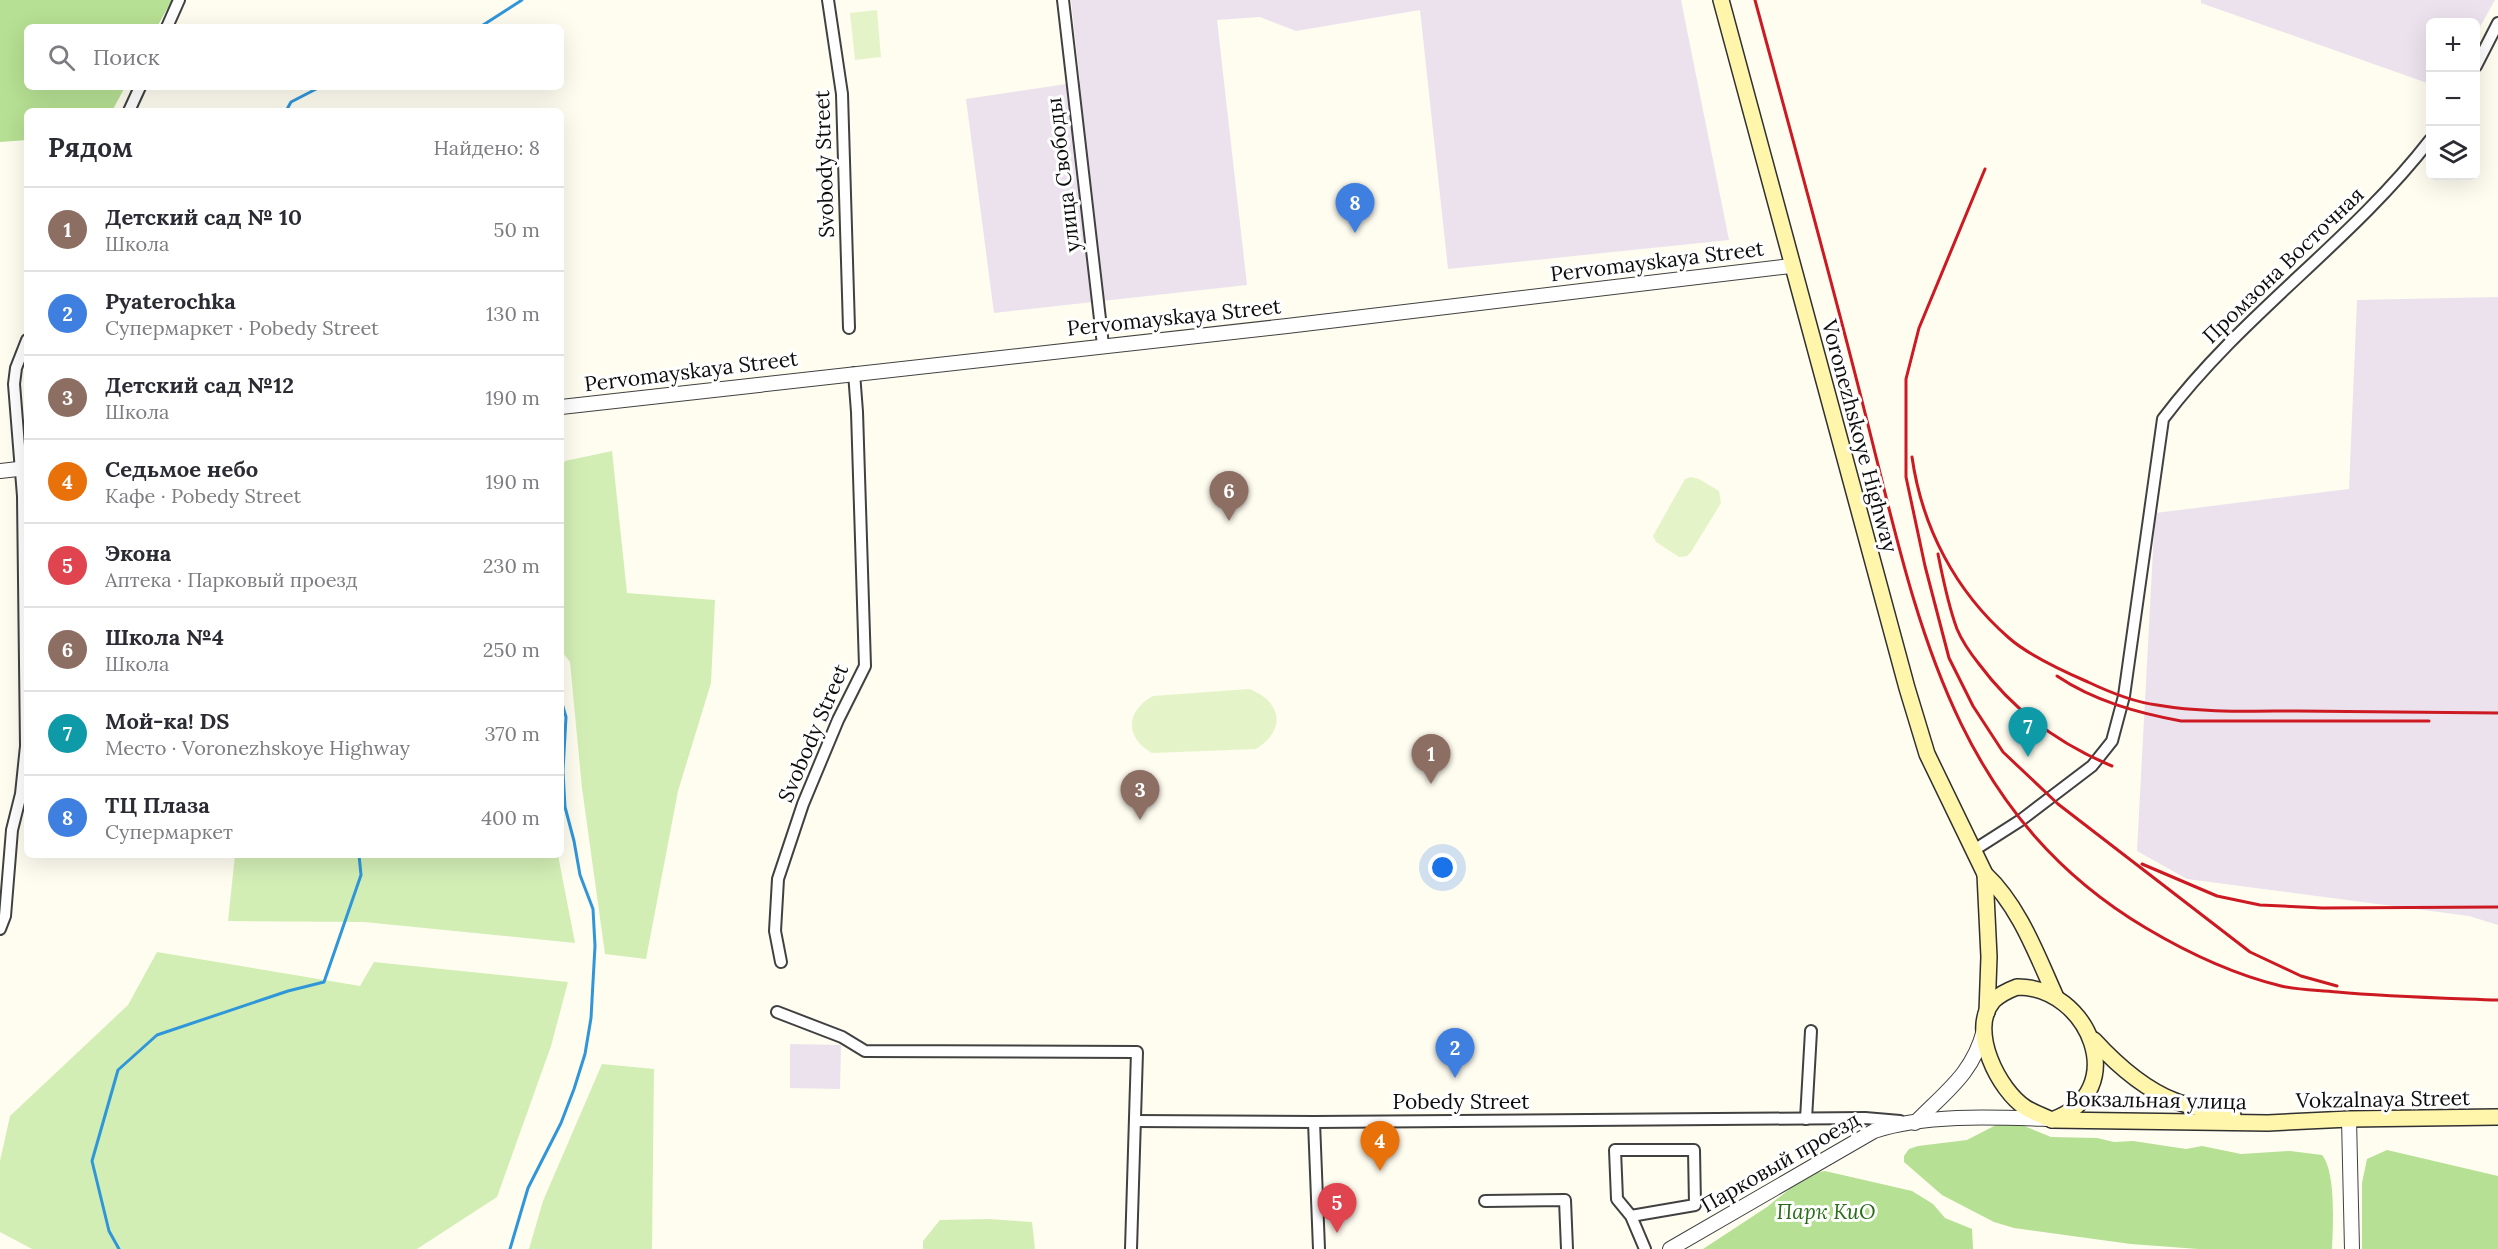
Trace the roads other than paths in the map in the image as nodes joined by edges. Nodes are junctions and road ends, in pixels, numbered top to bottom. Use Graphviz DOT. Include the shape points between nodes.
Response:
graph roads {
  1 [pos="179,0"];
  2 [pos="828,0"];
  3 [pos="1063,0"];
  4 [pos="1721,0"];
  5 [pos="2498,23"];
  6 [pos="168,24"];
  7 [pos="2480,57"];
  8 [pos="139,90"];
  9 [pos="130,108"];
  10 [pos="2426,145"];
  11 [pos="1791,266"];
  12 [pos="849,328"];
  13 [pos="1103,345"];
  14 [pos="24,348"];
  15 [pos="854,373"];
  16 [pos="564,407"];
  17 [pos="24,460"];
  18 [pos="24,468"];
  19 [pos="0,471"];
  20 [pos="24,765"];
  21 [pos="0,830"];
  22 [pos="12,830"];
  23 [pos="1974,850"];
  24 [pos="1984,874"];
  25 [pos="0,929"];
  26 [pos="781,962"];
  27 [pos="2055,995"];
  28 [pos="777,1012"];
  29 [pos="1985,1021"];
  30 [pos="1811,1031"];
  31 [pos="2088,1034"];
  32 [pos="2498,1117"];
  33 [pos="1806,1119"];
  34 [pos="2349,1119"];
  35 [pos="2052,1120"];
  36 [pos="1135,1121"];
  37 [pos="1314,1122"];
  38 [pos="1915,1123"];
  39 [pos="2268,1123"];
  40 [pos="1485,1201"];
  41 [pos="1631,1216"];
  42 [pos="1131,1249"];
  43 [pos="1319,1249"];
  44 [pos="1567,1249"];
  45 [pos="1644,1249"];
  46 [pos="1670,1249"];
  47 [pos="2352,1249"];
  1 -- 6 [label="street"];
  2 -- 12 [label="street, Svobody Street" via="842,94"];
  3 -- 13 [label="street, улица Свободы"];
  4 -- 11 [label="main road, Voronezhskoye Highway"];
  5 -- 7 [label="street"];
  8 -- 9 [label="street"];
  10 -- 23 [label="street, Промзона Восточная" via="2371,208 2212,359 2163,419 2124,696 2112,741 2092,766 2072,782"];
  11 -- 13 [label="street, Pervomayskaya Street"];
  11 -- 23 [label="main road, Voronezhskoye Highway" via="1918,726 1927,754"];
  13 -- 15 [label="street, Pervomayskaya Street"];
  14 -- 17 [label="street" via="14,384"];
  15 -- 16 [label="street, Pervomayskaya Street"];
  15 -- 26 [label="street, Svobody Street" via="865,666 803,804 778,879 775,931"];
  18 -- 19 [label="street"];
  20 -- 22 [label="street"];
  21 -- 22 [label="street"];
  22 -- 25 [label="street" via="5,916"];
  23 -- 24 [label="main road, Voronezhskoye Highway"];
  24 -- 27 [label="main road" via="2018,918"];
  24 -- 29 [label="main road" via="1990,966"];
  27 -- 29 [label="main road" via="2017,987 1994,1001"];
  27 -- 31 [label="main road"];
  28 -- 36 [label="street" via="842,1037 866,1051 1137,1052"];
  29 -- 35 [label="main road" via="1988,1052 2000,1079 2026,1108"];
  29 -- 38 [label="street" via="1976,1054 1964,1075"];
  30 -- 33 [label="street"];
  31 -- 35 [label="main road" via="2097,1059 2094,1079 2073,1110"];
  31 -- 39 [label="main road, Вокзальная улица" via="2114,1062 2172,1100"];
  32 -- 34 [label="main road, Vokzalnaya Street"];
  33 -- 37 [label="street, Pobedy Street"];
  33 -- 38 [label="street, Pobedy Street"];
  34 -- 39 [label="main road, Vokzalnaya Street"];
  34 -- 47 [label="street"];
  35 -- 38 [label="street, Парковый проезд" via="1985,1117"];
  35 -- 39 [label="main road, Вокзальная улица"];
  36 -- 37 [label="street, Pobedy Street"];
  36 -- 42 [label="street"];
  37 -- 43 [label="street"];
  38 -- 46 [label="street, Парковый проезд" via="1894,1124 1874,1131"];
  40 -- 44 [label="street" via="1565,1200"];
  41 -- 41 [label="street" via="1695,1205 1694,1150 1615,1150 1617,1199"];
  41 -- 45 [label="street"];
}
